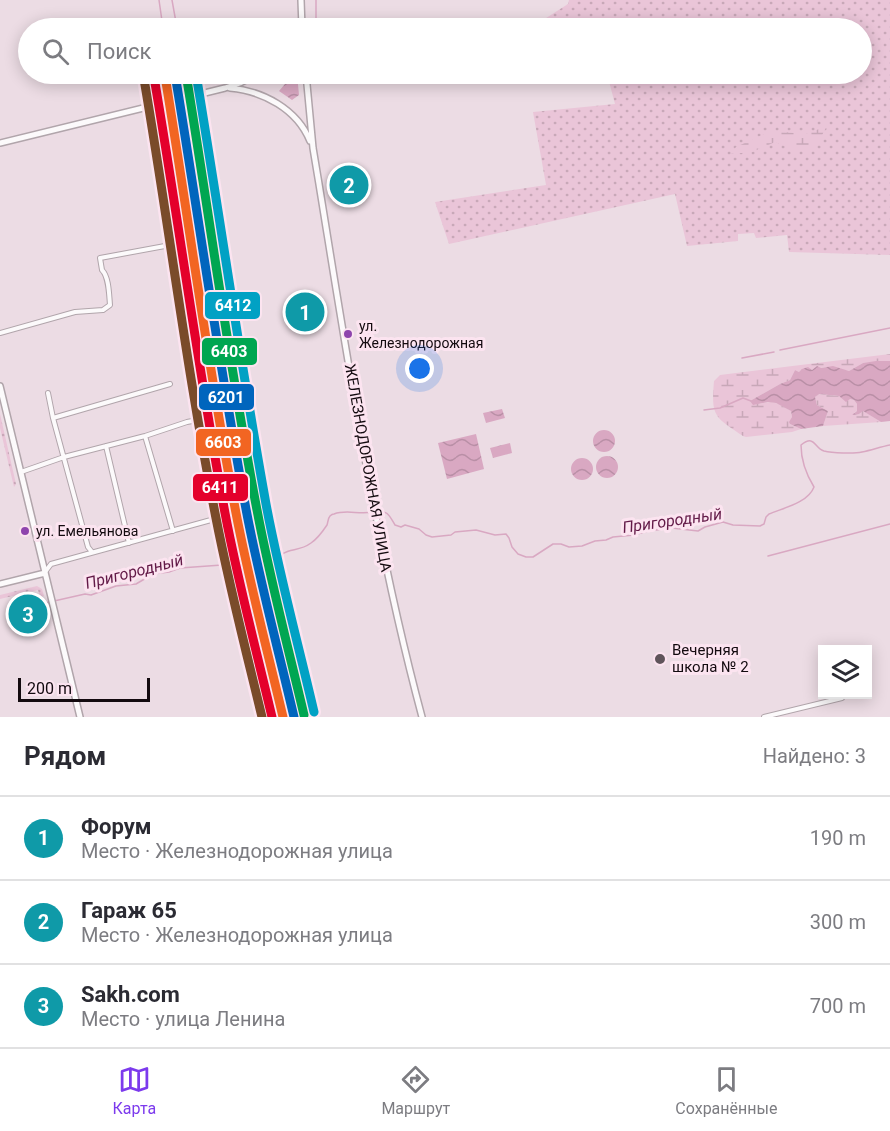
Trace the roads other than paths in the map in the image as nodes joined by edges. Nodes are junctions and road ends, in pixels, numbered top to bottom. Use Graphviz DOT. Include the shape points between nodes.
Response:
graph roads {
  1 [pos="301,0"];
  2 [pos="301,18"];
  3 [pos="237,84"];
  4 [pos="307,84"];
  5 [pos="225,88"];
  6 [pos="1,142"];
  7 [pos="313,148"];
  8 [pos="192,241"];
  9 [pos="0,333"];
  10 [pos="170,384"];
  11 [pos="0,386"];
  12 [pos="48,393"];
  13 [pos="213,417"];
  14 [pos="52,418"];
  15 [pos="145,436"];
  16 [pos="106,446"];
  17 [pos="64,458"];
  18 [pos="21,471"];
  19 [pos="214,515"];
  20 [pos="173,531"];
  21 [pos="129,543"];
  22 [pos="92,552"];
  23 [pos="45,573"];
  24 [pos="0,584"];
  25 [pos="838,699"];
  26 [pos="80,717"];
  27 [pos="422,717"];
  28 [pos="764,717"];
  1 -- 2 [label="main road"];
  3 -- 5 [label="main road"];
  4 -- 7 [label="main road, ЖЕЛЕЗНОДОРОЖНАЯ УЛИЦА"];
  5 -- 6 [label="main road"];
  5 -- 7 [label="main road" via="255,93 283,107 305,131"];
  7 -- 27 [label="main road, ЖЕЛЕЗНОДОРОЖНАЯ УЛИЦА" via="372,500"];
  8 -- 9 [label="street" via="100,258 110,305 103,310 75,312"];
  10 -- 14 [label="street"];
  11 -- 18 [label="main road"];
  12 -- 14 [label="street"];
  13 -- 15 [label="street"];
  14 -- 17 [label="street"];
  15 -- 16 [label="street"];
  15 -- 20 [label="street"];
  16 -- 17 [label="street"];
  16 -- 21 [label="street"];
  17 -- 18 [label="street"];
  17 -- 22 [label="street"];
  18 -- 23 [label="main road"];
  19 -- 20 [label="street" via="211,520"];
  20 -- 21 [label="street"];
  21 -- 22 [label="street"];
  22 -- 23 [label="street" via="51,564"];
  23 -- 24 [label="main road"];
  23 -- 26 [label="main road"];
  25 -- 28 [label="street"];
}
